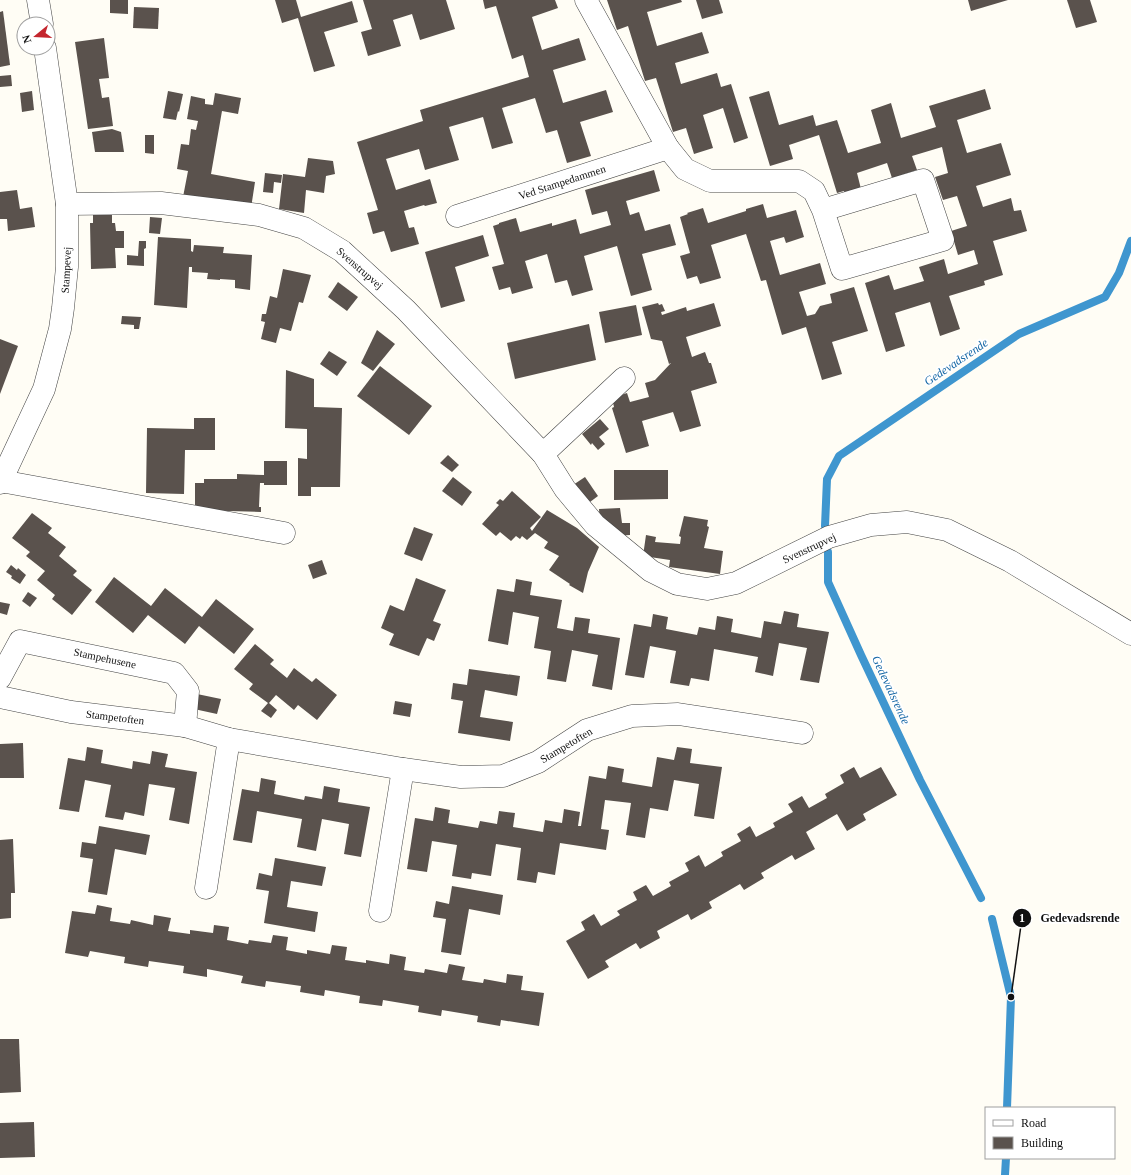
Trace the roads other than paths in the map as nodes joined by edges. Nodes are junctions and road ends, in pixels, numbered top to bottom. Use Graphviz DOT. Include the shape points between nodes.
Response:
graph roads {
  1 [pos="38,0"];
  2 [pos="586,0"];
  3 [pos="41,16"];
  4 [pos="46,56"];
  5 [pos="668,148"];
  6 [pos="67,204"];
  7 [pos="823,210"];
  8 [pos="457,216"];
  9 [pos="624,378"];
  10 [pos="543,454"];
  11 [pos="1,482"];
  12 [pos="284,533"];
  13 [pos="1131,634"];
  14 [pos="0,678"];
  15 [pos="0,698"];
  16 [pos="185,726"];
  17 [pos="802,733"];
  18 [pos="229,739"];
  19 [pos="403,769"];
  20 [pos="206,888"];
  21 [pos="380,911"];
  1 -- 3 [label="street"];
  2 -- 5 [label="street"];
  4 -- 6 [label="street, Stampevej"];
  5 -- 7 [label="street" via="684,169 710,181 799,181 814,191"];
  5 -- 8 [label="street, Ved Stampedammen"];
  6 -- 10 [label="street, Svenstrupvej" via="161,203 259,214 304,228 342,251 406,310"];
  6 -- 11 [label="street, Stampevej" via="67,267 60,329 44,389"];
  7 -- 7 [label="street" via="923,180 943,240 842,269"];
  9 -- 10 [label="street"];
  10 -- 13 [label="street, Svenstrupvej" via="565,489 595,525 651,571 677,584 707,589 736,583 829,537 871,525 907,522 947,530 1010,561"];
  11 -- 12 [label="street, Stampevej"];
  14 -- 16 [label="street, Stampehusene" via="20,641 174,673 188,691"];
  15 -- 16 [label="street, Stampetoften" via="71,712"];
  16 -- 18 [label="street, Stampetoften"];
  17 -- 19 [label="street, Stampetoften" via="678,714 632,716 588,730 538,762 503,776 461,777"];
  18 -- 19 [label="street, Stampetoften"];
  18 -- 20 [label="street"];
  19 -- 21 [label="street"];
}
